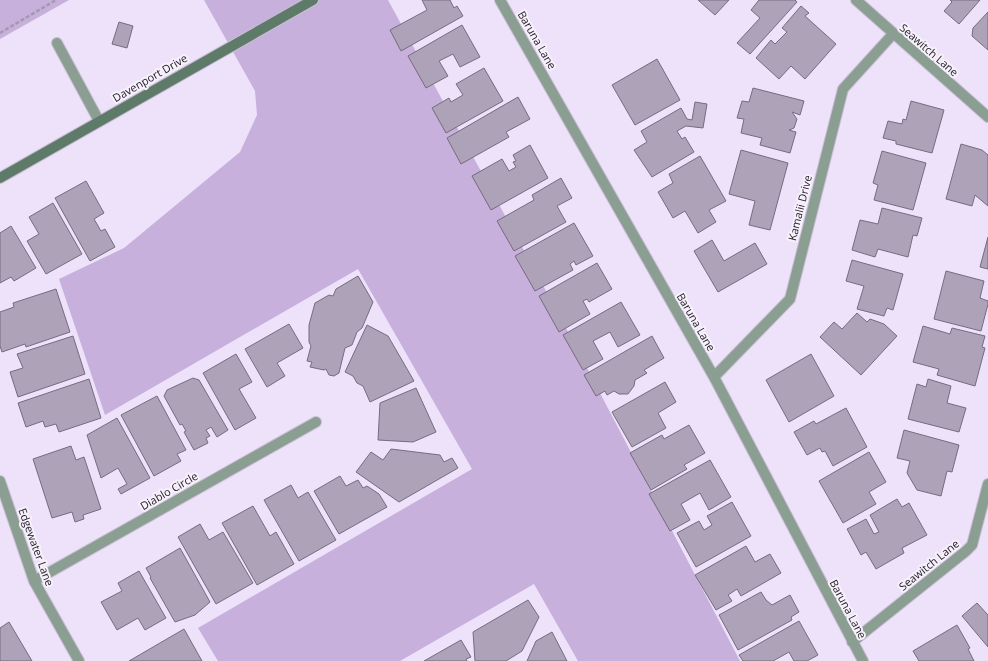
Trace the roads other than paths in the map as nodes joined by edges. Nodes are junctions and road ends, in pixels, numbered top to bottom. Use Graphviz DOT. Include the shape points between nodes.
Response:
graph roads {
  1 [pos="312,0"];
  2 [pos="500,0"];
  3 [pos="856,0"];
  4 [pos="893,34"];
  5 [pos="57,43"];
  6 [pos="988,116"];
  7 [pos="99,121"];
  8 [pos="0,178"];
  9 [pos="714,376"];
  10 [pos="316,422"];
  11 [pos="0,481"];
  12 [pos="988,484"];
  13 [pos="34,581"];
  14 [pos="852,642"];
  15 [pos="79,661"];
  16 [pos="863,661"];
  1 -- 7 [label="street, Davenport Drive"];
  2 -- 9 [label="street, Baruna Lane"];
  3 -- 4 [label="street, Seawitch Lane"];
  4 -- 6 [label="street, Seawitch Lane"];
  4 -- 9 [label="street, Kamalii Drive" via="843,89 790,299"];
  5 -- 7 [label="street"];
  7 -- 8 [label="street, Davenport Drive"];
  9 -- 14 [label="street, Baruna Lane"];
  10 -- 13 [label="street, Diablo Circle"];
  11 -- 13 [label="street, Edgewater Lane"];
  12 -- 14 [label="street, Seawitch Lane" via="969,548"];
  13 -- 15 [label="street, Edgewater Lane"];
  14 -- 16 [label="street, Baruna Lane"];
}
